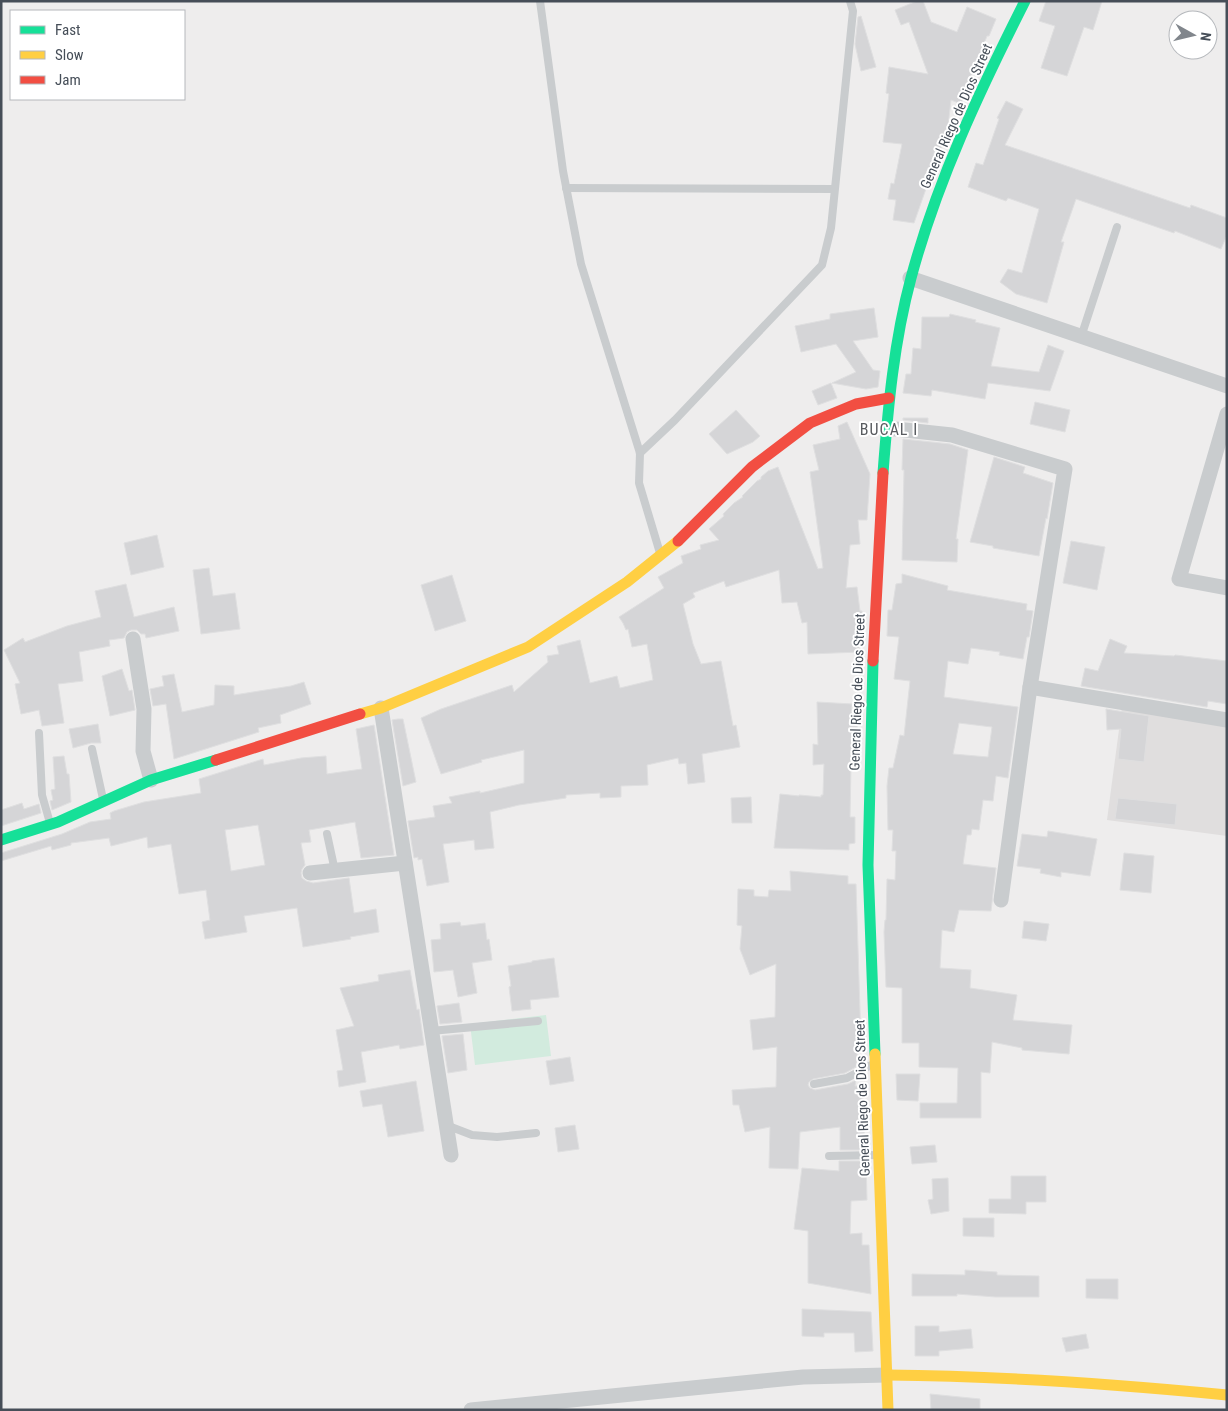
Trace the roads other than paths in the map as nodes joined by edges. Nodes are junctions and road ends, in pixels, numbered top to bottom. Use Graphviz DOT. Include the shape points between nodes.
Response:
graph roads {
  1 [pos="540,1"];
  2 [pos="850,1"];
  3 [pos="1025,1"];
  4 [pos="566,188"];
  5 [pos="834,189"];
  6 [pos="1117,227"];
  7 [pos="910,278"];
  8 [pos="1082,337"];
  9 [pos="1227,386"];
  10 [pos="889,398"];
  11 [pos="1227,414"];
  12 [pos="886,428"];
  13 [pos="640,453"];
  14 [pos="661,555"];
  15 [pos="1227,588"];
  16 [pos="133,640"];
  17 [pos="1030,687"];
  18 [pos="381,708"];
  19 [pos="1227,720"];
  20 [pos="39,733"];
  21 [pos="92,750"];
  22 [pos="151,780"];
  23 [pos="104,802"];
  24 [pos="51,825"];
  25 [pos="327,834"];
  26 [pos="1,840"];
  27 [pos="405,863"];
  28 [pos="335,871"];
  29 [pos="310,873"];
  30 [pos="1001,900"];
  31 [pos="538,1021"];
  32 [pos="431,1031"];
  33 [pos="876,1063"];
  34 [pos="814,1084"];
  35 [pos="446,1125"];
  36 [pos="536,1133"];
  37 [pos="879,1154"];
  38 [pos="451,1155"];
  39 [pos="829,1156"];
  40 [pos="887,1375"];
  41 [pos="1227,1395"];
  42 [pos="472,1410"];
  43 [pos="888,1410"];
  1 -- 4 [label="lane"];
  2 -- 5 [label="lane" via="853,11"];
  3 -- 7 [label="street, General Riego de Dios Street" via="964,127 942,181"];
  4 -- 5 [label="lane"];
  4 -- 13 [label="lane" via="581,264"];
  5 -- 13 [label="lane" via="822,264"];
  6 -- 8 [label="lane"];
  7 -- 8 [label="street"];
  7 -- 10 [label="street, General Riego de Dios Street"];
  8 -- 9 [label="street"];
  10 -- 12 [label="street, General Riego de Dios Street"];
  10 -- 14 [label="street" via="856,404 810,423 752,466"];
  11 -- 15 [label="street" via="1179,579"];
  12 -- 17 [label="street" via="952,435 1065,470"];
  12 -- 33 [label="street, General Riego de Dios Street" via="869,778 868,865"];
  13 -- 14 [label="lane" via="639,483"];
  14 -- 18 [label="street" via="627,582 528,647"];
  16 -- 22 [label="street" via="144,709 143,751"];
  17 -- 19 [label="street"];
  17 -- 30 [label="street"];
  18 -- 22 [label="street"];
  18 -- 27 [label="street"];
  20 -- 24 [label="lane" via="42,795"];
  21 -- 23 [label="lane"];
  22 -- 23 [label="street"];
  23 -- 24 [label="street"];
  24 -- 26 [label="street"];
  25 -- 28 [label="lane"];
  27 -- 28 [label="street"];
  27 -- 32 [label="street"];
  28 -- 29 [label="street"];
  31 -- 32 [label="lane"];
  32 -- 35 [label="street"];
  33 -- 34 [label="lane" via="847,1078"];
  33 -- 37 [label="street, General Riego de Dios Street"];
  35 -- 36 [label="lane" via="472,1135 497,1137"];
  35 -- 38 [label="street"];
  37 -- 39 [label="lane"];
  37 -- 40 [label="street, General Riego de Dios Street"];
  40 -- 41 [label="street" via="1088,1382"];
  40 -- 42 [label="street" via="803,1378"];
  40 -- 43 [label="street, General Riego de Dios Street"];
}
